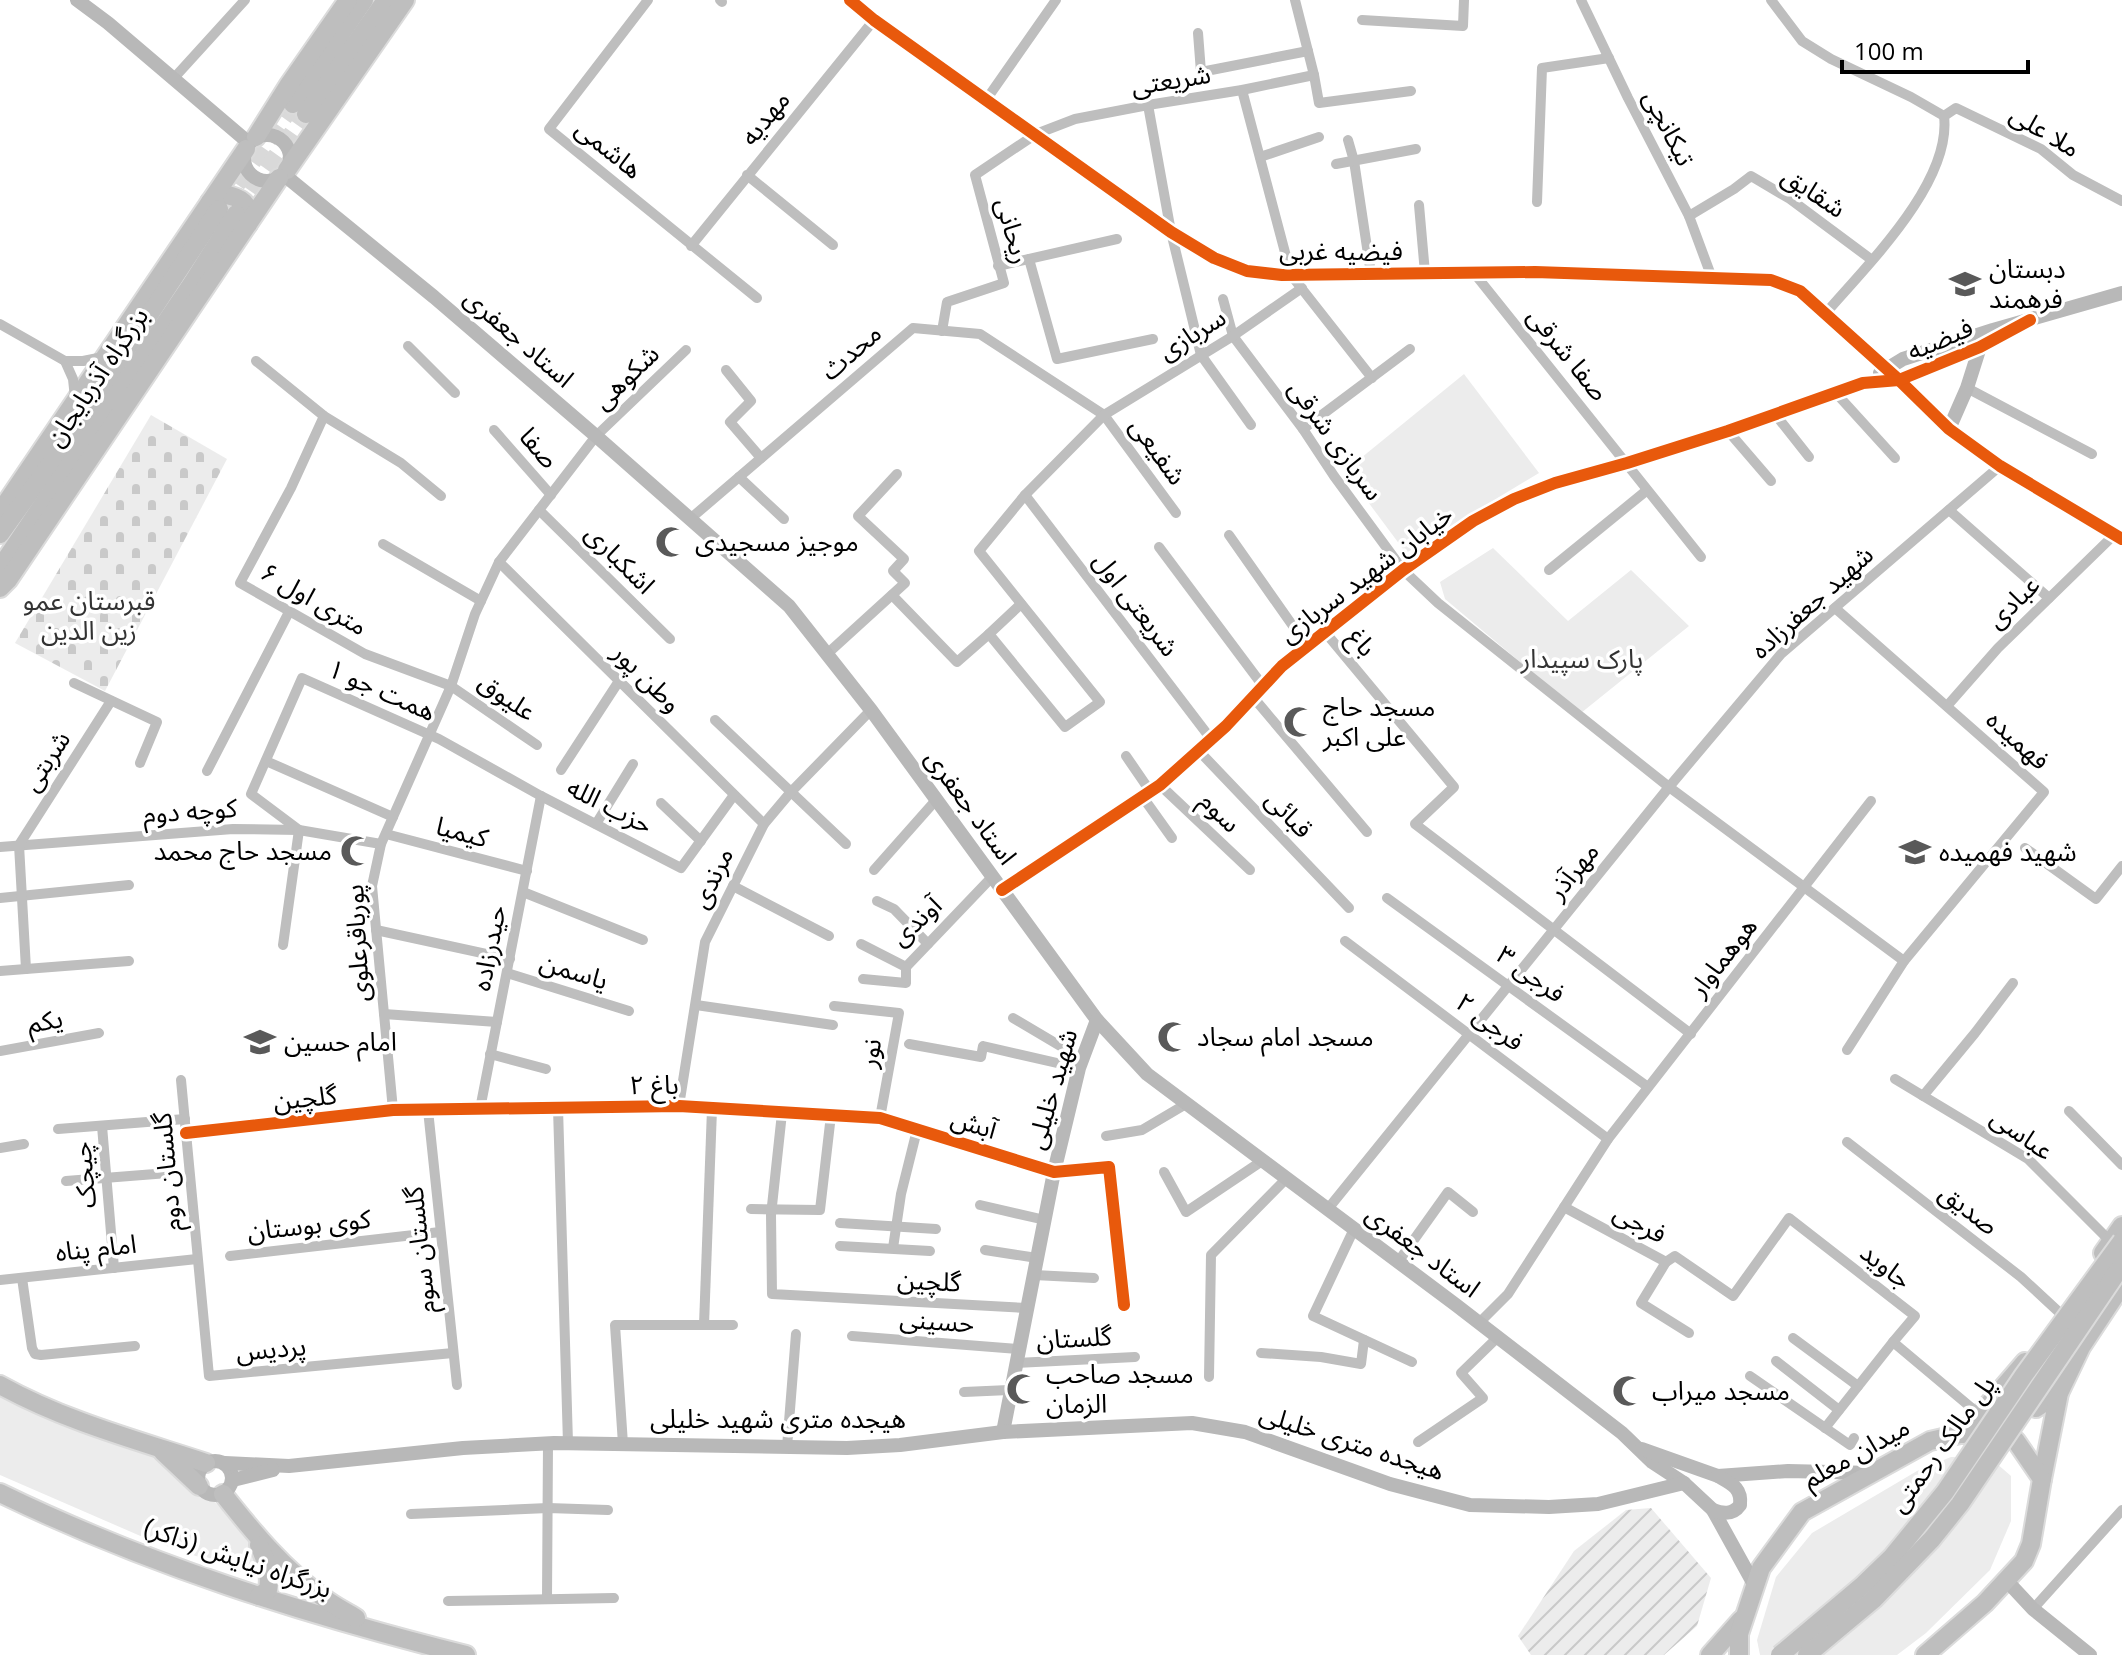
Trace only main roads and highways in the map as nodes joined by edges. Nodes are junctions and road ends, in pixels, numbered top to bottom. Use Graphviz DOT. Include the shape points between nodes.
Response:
graph roads {
  1 [pos="77,0"];
  2 [pos="348,0"];
  3 [pos="364,0"];
  4 [pos="386,0"];
  5 [pos="405,0"];
  6 [pos="850,0"];
  7 [pos="296,101"];
  8 [pos="327,114"];
  9 [pos="250,143"];
  10 [pos="283,174"];
  11 [pos="229,212"];
  12 [pos="2122,293"];
  13 [pos="2030,320"];
  14 [pos="1980,347"];
  15 [pos="1886,369"];
  16 [pos="1899,380"];
  17 [pos="1863,383"];
  18 [pos="1949,429"];
  19 [pos="0,512"];
  20 [pos="0,534"];
  21 [pos="2118,536"];
  22 [pos="0,568"];
  23 [pos="0,588"];
  24 [pos="1002,890"];
  25 [pos="1097,1020"];
  26 [pos="2118,1236"];
  27 [pos="2122,1265"];
  28 [pos="2122,1285"];
  29 [pos="2021,1367"];
  30 [pos="0,1385"];
  31 [pos="2059,1393"];
  32 [pos="1003,1432"];
  33 [pos="1963,1434"];
  34 [pos="1634,1446"];
  35 [pos="158,1447"];
  36 [pos="215,1463"];
  37 [pos="289,1466"];
  38 [pos="1875,1473"];
  39 [pos="1718,1476"];
  40 [pos="2042,1479"];
  41 [pos="1684,1483"];
  42 [pos="199,1486"];
  43 [pos="228,1487"];
  44 [pos="0,1493"];
  45 [pos="1713,1510"];
  46 [pos="255,1535"];
  47 [pos="2006,1580"];
  48 [pos="1755,1586"];
  49 [pos="259,1596"];
  50 [pos="1745,1615"];
  51 [pos="382,1634"];
  52 [pos="1942,1647"];
  53 [pos="466,1655"];
  54 [pos="1710,1655"];
  55 [pos="1739,1655"];
  56 [pos="1780,1655"];
  57 [pos="1807,1655"];
  58 [pos="1925,1655"];
  59 [pos="2090,1655"];
  1 -- 9 [label="main road"];
  2 -- 7 [label="highway"];
  3 -- 7 [label="highway"];
  4 -- 7 [label="highway"];
  5 -- 8 [label="highway"];
  6 -- 15 [label="main road, فیضیه غربی" via="1171,232 1247,271 1771,280 1800,291"];
  7 -- 8 [label="highway" via="286,98 290,110 301,117"];
  7 -- 9 [label="highway"];
  8 -- 10 [label="highway"];
  9 -- 10 [label="main road" via="245,163 252,175 265,181"];
  9 -- 10 [label="main road" via="267,135 284,142 290,161"];
  9 -- 11 [label="highway"];
  10 -- 11 [label="highway"];
  10 -- 24 [label="main road, استاد جعفری" via="402,270 789,606"];
  11 -- 19 [label="highway" via="103,357"];
  11 -- 20 [label="highway, بزرگراه آذربایجان"];
  11 -- 22 [label="highway, بزرگراه آذربایجان"];
  11 -- 23 [label="highway"];
  12 -- 13 [label="main road, فیضیه"];
  13 -- 14 [label="main road, فیضیه"];
  13 -- 15 [label="main road, فیضیه"];
  14 -- 16 [label="main road, فیضیه"];
  14 -- 18 [label="main road"];
  15 -- 16 [label="main road, فیضیه غربی"];
  15 -- 17 [label="main road, فیضیه"];
  16 -- 17 [label="main road, فیضیه"];
  16 -- 18 [label="main road, فیضیه غربی"];
  17 -- 24 [label="main road, خیابان شهید سربازی" via="1555,483 1473,521 1282,666 1151,791"];
  18 -- 21 [label="main road, فیضیه غربی"];
  24 -- 25 [label="main road, استاد جعفری"];
  25 -- 32 [label="main road, شهید خلیلی" via="1079,1068 1054,1172"];
  25 -- 34 [label="main road, استاد جعفری" via="1147,1074 1498,1337"];
  26 -- 29 [label="highway"];
  26 -- 56 [label="highway, پل مالک رحمتی, bridge" via="1945,1492 1892,1557"];
  27 -- 57 [label="highway, پل مالک رحمتی, bridge" via="1942,1527 1874,1599"];
  28 -- 31 [label="highway" via="2081,1347"];
  29 -- 31 [label="highway" via="2013,1392 2021,1403 2036,1408"];
  29 -- 33 [label="highway"];
  30 -- 35 [label="highway" via="83,1423"];
  31 -- 40 [label="highway"];
  32 -- 37 [label="main road, هیجده متری شهید خلیلی" via="847,1448 548,1443"];
  32 -- 41 [label="main road, هیجده متری خلیلی" via="1192,1423 1245,1432 1390,1484 1470,1505 1598,1504"];
  33 -- 38 [label="highway, میدان معلم" via="1930,1441"];
  33 -- 40 [label="highway, میدان معلم" via="1990,1427 2016,1441"];
  34 -- 39 [label="main road"];
  34 -- 41 [label="main road, استاد جعفری"];
  35 -- 36 [label="highway"];
  35 -- 42 [label="highway"];
  36 -- 37 [label="main road, هیجده متری شهید خلیلی"];
  36 -- 42 [label="main road" via="198,1473"];
  36 -- 43 [label="main road" via="230,1468"];
  37 -- 43 [label="main road, هیجده متری شهید خلیلی"];
  38 -- 39 [label="main road"];
  38 -- 48 [label="highway, میدان معلم" via="1802,1512 1761,1568"];
  39 -- 45 [label="main road" via="1736,1486 1740,1505 1731,1512"];
  40 -- 47 [label="highway" via="2031,1544"];
  41 -- 45 [label="main road, استاد جعفری"];
  42 -- 43 [label="main road" via="214,1496"];
  43 -- 46 [label="highway"];
  44 -- 49 [label="highway, بزرگراه نیایش (ذاکر)"];
  45 -- 48 [label="main road, استاد جعفری"];
  46 -- 49 [label="highway" via="270,1578 268,1590"];
  46 -- 51 [label="highway" via="293,1574"];
  47 -- 52 [label="highway"];
  47 -- 59 [label="main road"];
  48 -- 50 [label="highway, میدان معلم"];
  49 -- 51 [label="highway, بزرگراه نیایش (ذاکر)"];
  50 -- 54 [label="highway"];
  50 -- 55 [label="highway, میدان معلم"];
  51 -- 53 [label="highway, بزرگراه نیایش (ذاکر)"];
  52 -- 58 [label="highway"];
}
